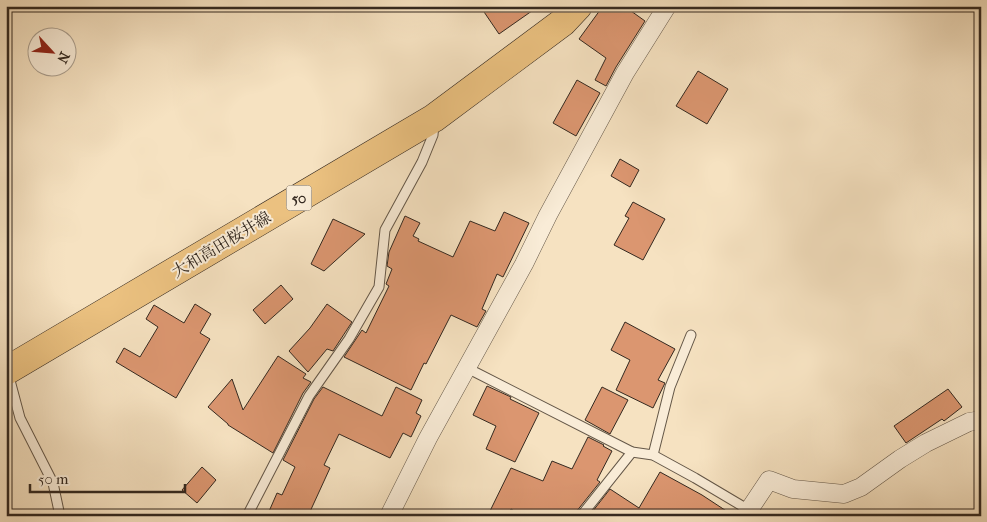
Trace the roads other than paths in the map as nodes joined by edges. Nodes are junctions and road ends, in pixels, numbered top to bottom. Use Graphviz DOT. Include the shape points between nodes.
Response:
graph roads {
  1 [pos="578,6"];
  2 [pos="667,6"];
  3 [pos="434,118"];
  4 [pos="692,335"];
  5 [pos="467,368"];
  6 [pos="7,371"];
  7 [pos="981,420"];
  8 [pos="632,452"];
  9 [pos="653,455"];
  10 [pos="747,513"];
  11 [pos="60,516"];
  12 [pos="247,516"];
  13 [pos="389,516"];
  14 [pos="582,516"];
  1 -- 3 [label="main road, 大和高田桜井線 / 50" via="563,22"];
  2 -- 5 [label="street" via="625,74"];
  3 -- 6 [label="main road, 大和高田桜井線 / 50"];
  3 -- 12 [label="lane" via="433,135 422,162 385,230 378,287 349,339 309,396"];
  4 -- 9 [label="lane" via="670,387"];
  5 -- 8 [label="lane"];
  5 -- 13 [label="street"];
  6 -- 11 [label="lane" via="20,418 52,483"];
  7 -- 10 [label="street" via="969,422 926,444 861,488 844,494 793,489 769,480"];
  8 -- 9 [label="lane"];
  8 -- 14 [label="lane"];
  9 -- 10 [label="lane"];
}
